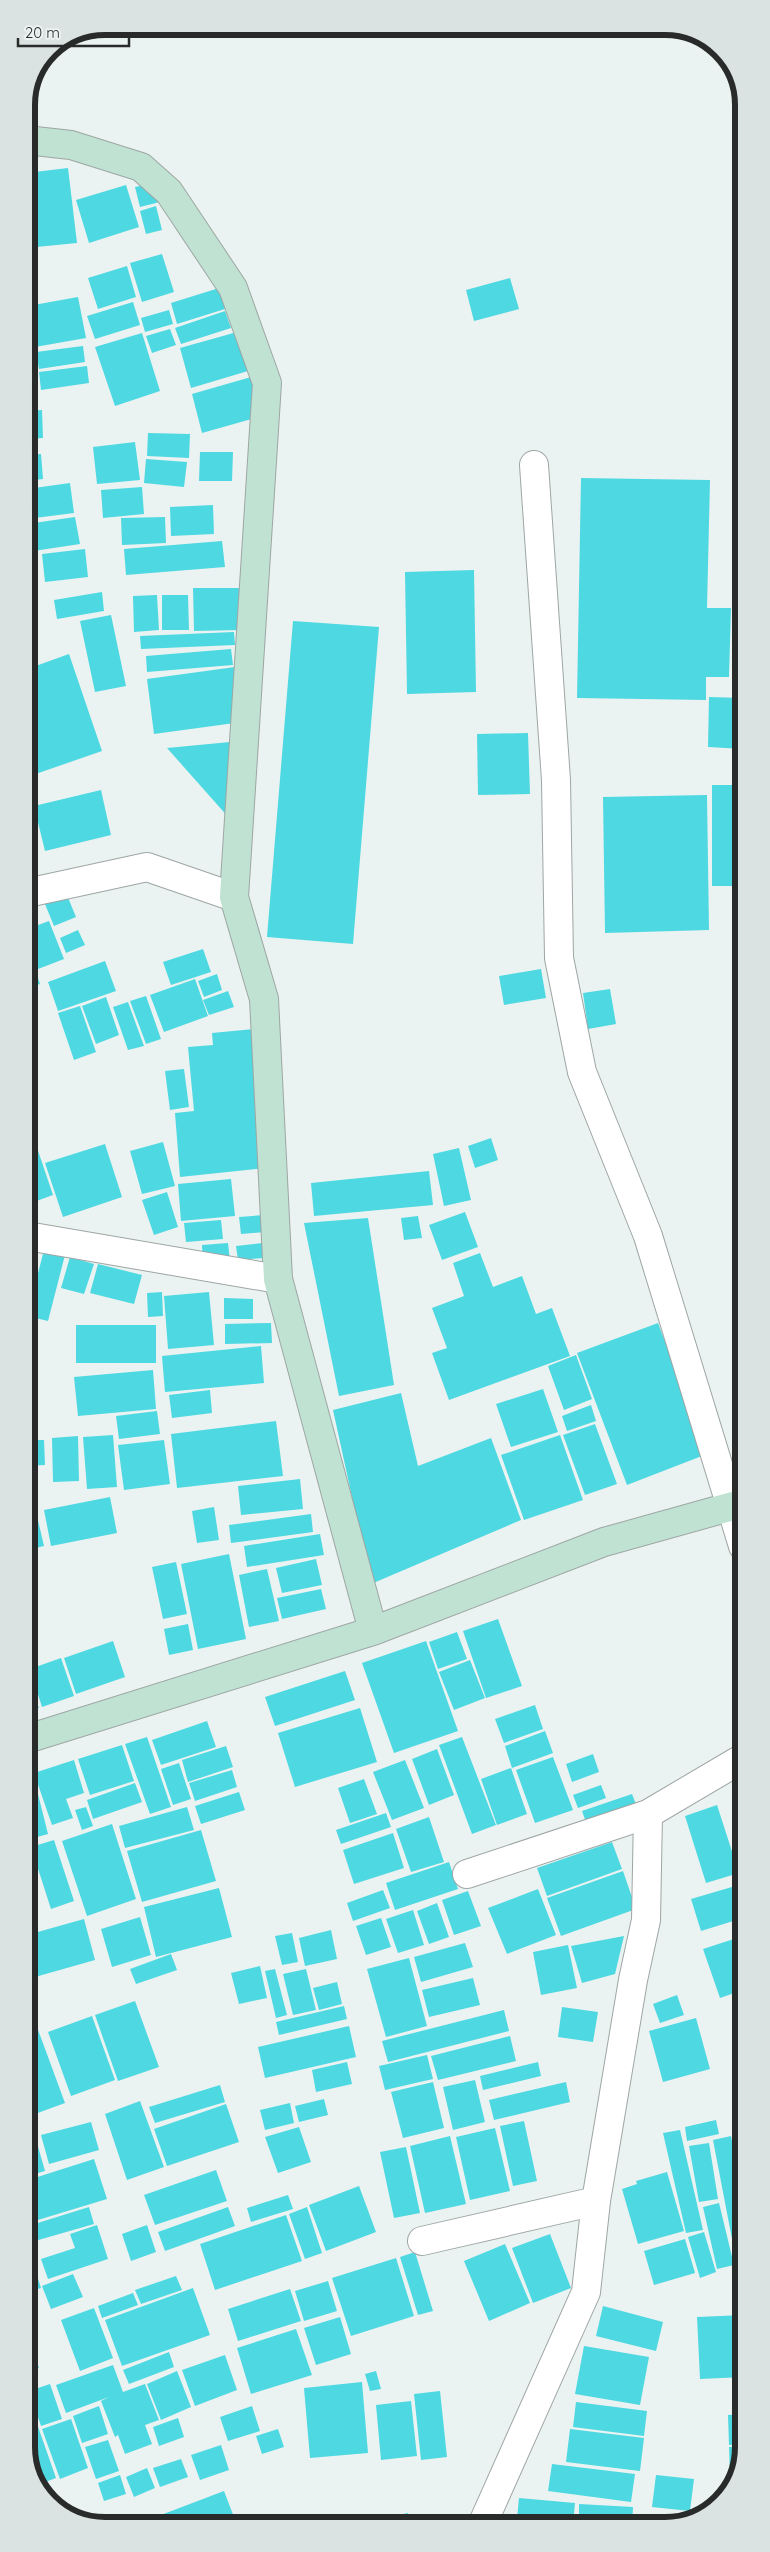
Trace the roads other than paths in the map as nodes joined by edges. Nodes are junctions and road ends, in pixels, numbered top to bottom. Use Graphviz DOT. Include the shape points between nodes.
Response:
graph roads {
  1 [pos="35,141"];
  2 [pos="534,465"];
  3 [pos="35,891"];
  4 [pos="234,897"];
  5 [pos="35,1237"];
  6 [pos="278,1279"];
  7 [pos="735,1497"];
  8 [pos="735,1507"];
  9 [pos="373,1631"];
  10 [pos="35,1737"];
  11 [pos="735,1763"];
  12 [pos="648,1814"];
  13 [pos="467,1874"];
  14 [pos="596,2201"];
  15 [pos="422,2241"];
  16 [pos="486,2517"];
  1 -- 4 [label="street" via="71,145 141,167 169,192 233,288 267,383"];
  2 -- 7 [label="street" via="556,780 559,958 582,1072 648,1236"];
  3 -- 4 [label="street" via="148,867"];
  4 -- 6 [label="street" via="264,999"];
  5 -- 6 [label="street"];
  6 -- 9 [label="street"];
  8 -- 9 [label="street" via="604,1542"];
  9 -- 10 [label="street"];
  11 -- 12 [label="street"];
  12 -- 13 [label="street"];
  12 -- 14 [label="street" via="646,1920 632,1980"];
  14 -- 15 [label="street"];
  14 -- 16 [label="street" via="586,2292"];
}
